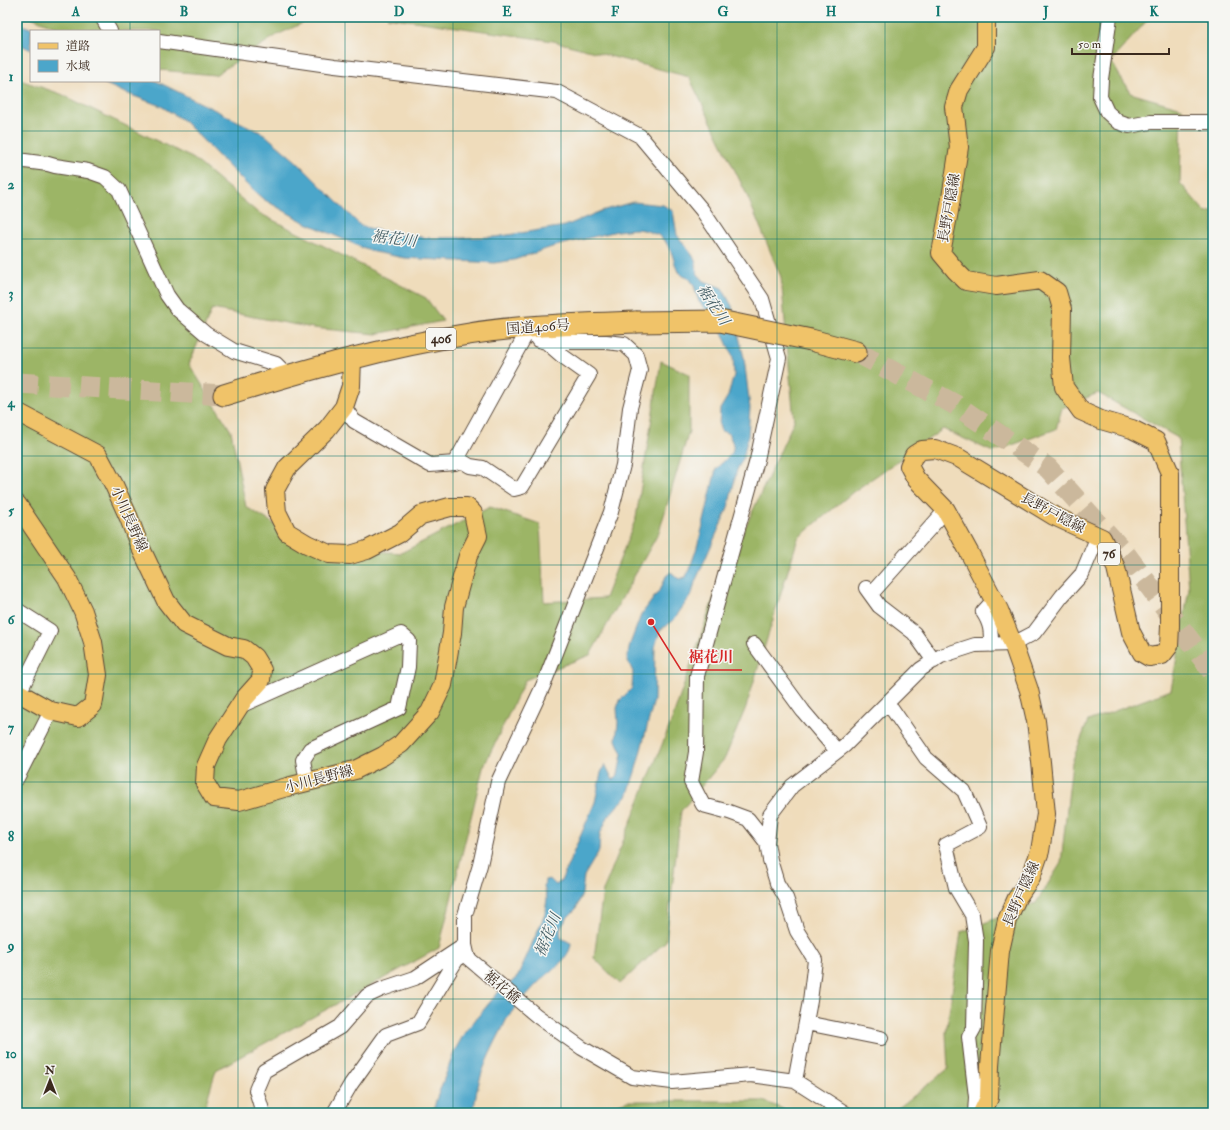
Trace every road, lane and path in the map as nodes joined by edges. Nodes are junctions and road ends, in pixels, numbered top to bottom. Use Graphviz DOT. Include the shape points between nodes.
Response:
graph roads {
  1 [pos="102,17"];
  2 [pos="986,17"];
  3 [pos="1110,17"];
  4 [pos="109,30"];
  5 [pos="160,41"];
  6 [pos="1213,122"];
  7 [pos="17,160"];
  8 [pos="530,327"];
  9 [pos="546,342"];
  10 [pos="856,352"];
  11 [pos="352,358"];
  12 [pos="287,375"];
  13 [pos="224,395"];
  14 [pos="344,407"];
  15 [pos="17,412"];
  16 [pos="457,458"];
  17 [pos="17,504"];
  18 [pos="946,510"];
  19 [pos="1098,536"];
  20 [pos="994,600"];
  21 [pos="17,610"];
  22 [pos="754,644"];
  23 [pos="1013,644"];
  24 [pos="991,645"];
  25 [pos="934,661"];
  26 [pos="18,693"];
  27 [pos="888,703"];
  28 [pos="240,706"];
  29 [pos="51,711"];
  30 [pos="837,751"];
  31 [pos="17,778"];
  32 [pos="307,782"];
  33 [pos="767,843"];
  34 [pos="466,952"];
  35 [pos="806,1023"];
  36 [pos="882,1038"];
  37 [pos="795,1081"];
  38 [pos="263,1113"];
  39 [pos="334,1113"];
  40 [pos="844,1113"];
  41 [pos="975,1113"];
  42 [pos="982,1113"];
  1 -- 4 [label="street"];
  2 -- 19 [label="main road, 長野戸隠線 / 76" via="986,47 959,90 954,107 958,147 941,253 966,281 996,286 1040,280 1057,292 1062,309 1061,358 1064,387 1081,411 1132,429 1156,442 1170,473 1170,626 1169,646 1162,655 1149,657 1142,653 1131,632 1116,568 1102,538"];
  3 -- 6 [label="street" via="1100,85 1100,97 1107,112 1118,122 1129,126 1151,122"];
  5 -- 33 [label="street" via="335,66 557,92 640,136 702,210 762,299 779,358 757,460 696,676 696,752 691,782 703,805 748,819"];
  7 -- 12 [label="street" via="88,171 105,177 119,190 167,295 177,309 206,334 234,351 276,364"];
  8 -- 9 [label="street" via="538,340"];
  8 -- 10 [label="highway, 国道406号 / 406, bridge" via="720,321"];
  8 -- 11 [label="highway, 国道406号 / 406" via="470,334"];
  8 -- 16 [label="street"];
  9 -- 16 [label="street" via="589,375 522,487 514,489 483,468 470,466"];
  9 -- 34 [label="street" via="624,344 636,355 640,370 630,408 623,465 611,512 543,686 498,782 480,865 465,915"];
  11 -- 12 [label="highway, 国道406号 / 406"];
  11 -- 14 [label="main road, 小川長野線" via="351,386"];
  12 -- 13 [label="highway, 国道406号 / 406"];
  14 -- 16 [label="street" via="354,421 430,465 455,462"];
  14 -- 32 [label="main road, 小川長野線" via="327,429 287,468 275,490 277,512 287,532 329,554 350,555 367,550 400,533 421,515 450,507 467,507 473,513 478,536 468,556 454,606 443,685 430,712 401,744 383,756 355,770"];
  15 -- 28 [label="main road, 小川長野線" via="98,455 166,601 184,624 228,646 244,649 254,657 262,670 261,680"];
  17 -- 29 [label="main road" via="67,578 83,611 94,648 98,675 93,705 78,717"];
  18 -- 19 [label="main road, 長野戸隠線 / 76" via="916,479 909,466 914,455 922,450 935,449 959,458 1054,516"];
  18 -- 20 [label="main road, 長野戸隠線 / 76"];
  18 -- 25 [label="street" via="868,591 879,606 914,633"];
  19 -- 23 [label="street" via="1082,574 1034,633"];
  20 -- 23 [label="main road, 長野戸隠線 / 76"];
  20 -- 24 [label="street" via="984,612 989,622"];
  21 -- 26 [label="street" via="50,631"];
  22 -- 30 [label="street" via="803,711"];
  23 -- 24 [label="street"];
  23 -- 42 [label="main road, 長野戸隠線 / 76" via="1029,690 1036,721 1046,814 1040,850 1031,877 1007,920 1000,951 989,1098"];
  24 -- 25 [label="street" via="975,645 941,656"];
  25 -- 27 [label="street" via="921,669"];
  26 -- 29 [label="main road"];
  27 -- 30 [label="street"];
  27 -- 41 [label="street" via="926,758 964,791 980,827 946,845 956,888 972,915 976,941 974,1028 969,1037 976,1098"];
  28 -- 32 [label="main road, 小川長野線" via="218,739 206,766 205,783 214,798 239,801"];
  28 -- 32 [label="street" via="401,634 409,641 408,666 399,708 310,749 303,760"];
  29 -- 31 [label="street"];
  30 -- 33 [label="street" via="792,786 770,815"];
  33 -- 35 [label="street" via="777,883 786,898 797,931 815,960"];
  34 -- 37 [label="street, 裾花橋" via="536,1016 610,1066 632,1077 672,1082 751,1075"];
  34 -- 38 [label="street" via="415,978 382,988 367,996 340,1027 264,1071 256,1090"];
  34 -- 39 [label="street" via="418,1023 386,1035"];
  35 -- 36 [label="street"];
  35 -- 37 [label="street"];
  37 -- 40 [label="street"];
}
